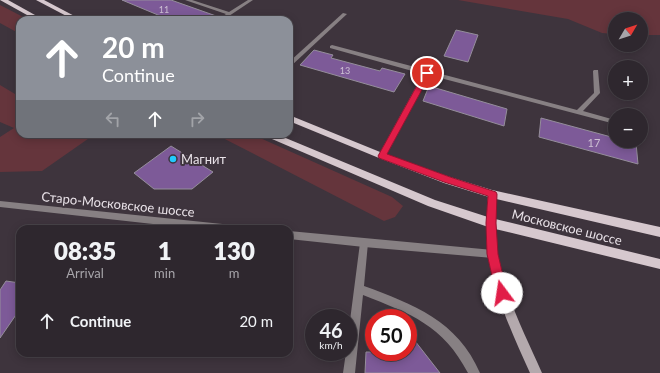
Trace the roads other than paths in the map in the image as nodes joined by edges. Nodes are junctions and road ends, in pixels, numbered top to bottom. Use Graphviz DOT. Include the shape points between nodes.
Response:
graph roads {
  1 [pos="3,0"];
  2 [pos="39,0"];
  3 [pos="187,0"];
  4 [pos="251,0"];
  5 [pos="230,14"];
  6 [pos="346,14"];
  7 [pos="33,16"];
  8 [pos="71,16"];
  9 [pos="227,16"];
  10 [pos="332,47"];
  11 [pos="293,61"];
  12 [pos="596,71"];
  13 [pos="427,73"];
  14 [pos="579,112"];
  15 [pos="293,120"];
  16 [pos="608,120"];
  17 [pos="278,138"];
  18 [pos="382,156"];
  19 [pos="492,194"];
  20 [pos="0,204"];
  21 [pos="491,223"];
  22 [pos="195,225"];
  23 [pos="660,232"];
  24 [pos="293,235"];
  25 [pos="364,243"];
  26 [pos="493,254"];
  27 [pos="660,264"];
  28 [pos="359,289"];
  29 [pos="349,373"];
  30 [pos="474,373"];
  31 [pos="536,373"];
  1 -- 7 [label="main road"];
  2 -- 8 [label="main road"];
  3 -- 5 [label="street"];
  4 -- 5 [label="street"];
  5 -- 9 [label="street"];
  6 -- 11 [label="street"];
  10 -- 13 [label="street"];
  12 -- 14 [label="street" via="597,93"];
  13 -- 14 [label="street"];
  13 -- 18 [label="street"];
  14 -- 16 [label="street"];
  15 -- 18 [label="main road, Московское шоссе"];
  17 -- 21 [label="main road, Московское шоссе" via="432,203"];
  18 -- 19 [label="main road, Московское шоссе"];
  19 -- 21 [label="main road"];
  19 -- 23 [label="main road, Московское шоссе"];
  20 -- 22 [label="street, Старо-Московское шоссе"];
  21 -- 26 [label="main road"];
  21 -- 27 [label="main road, Московское шоссе"];
  24 -- 25 [label="street"];
  25 -- 26 [label="street"];
  25 -- 28 [label="street"];
  26 -- 31 [label="main road" via="502,293"];
  28 -- 29 [label="street"];
  28 -- 30 [label="street" via="401,305 437,325 458,347"];
}
